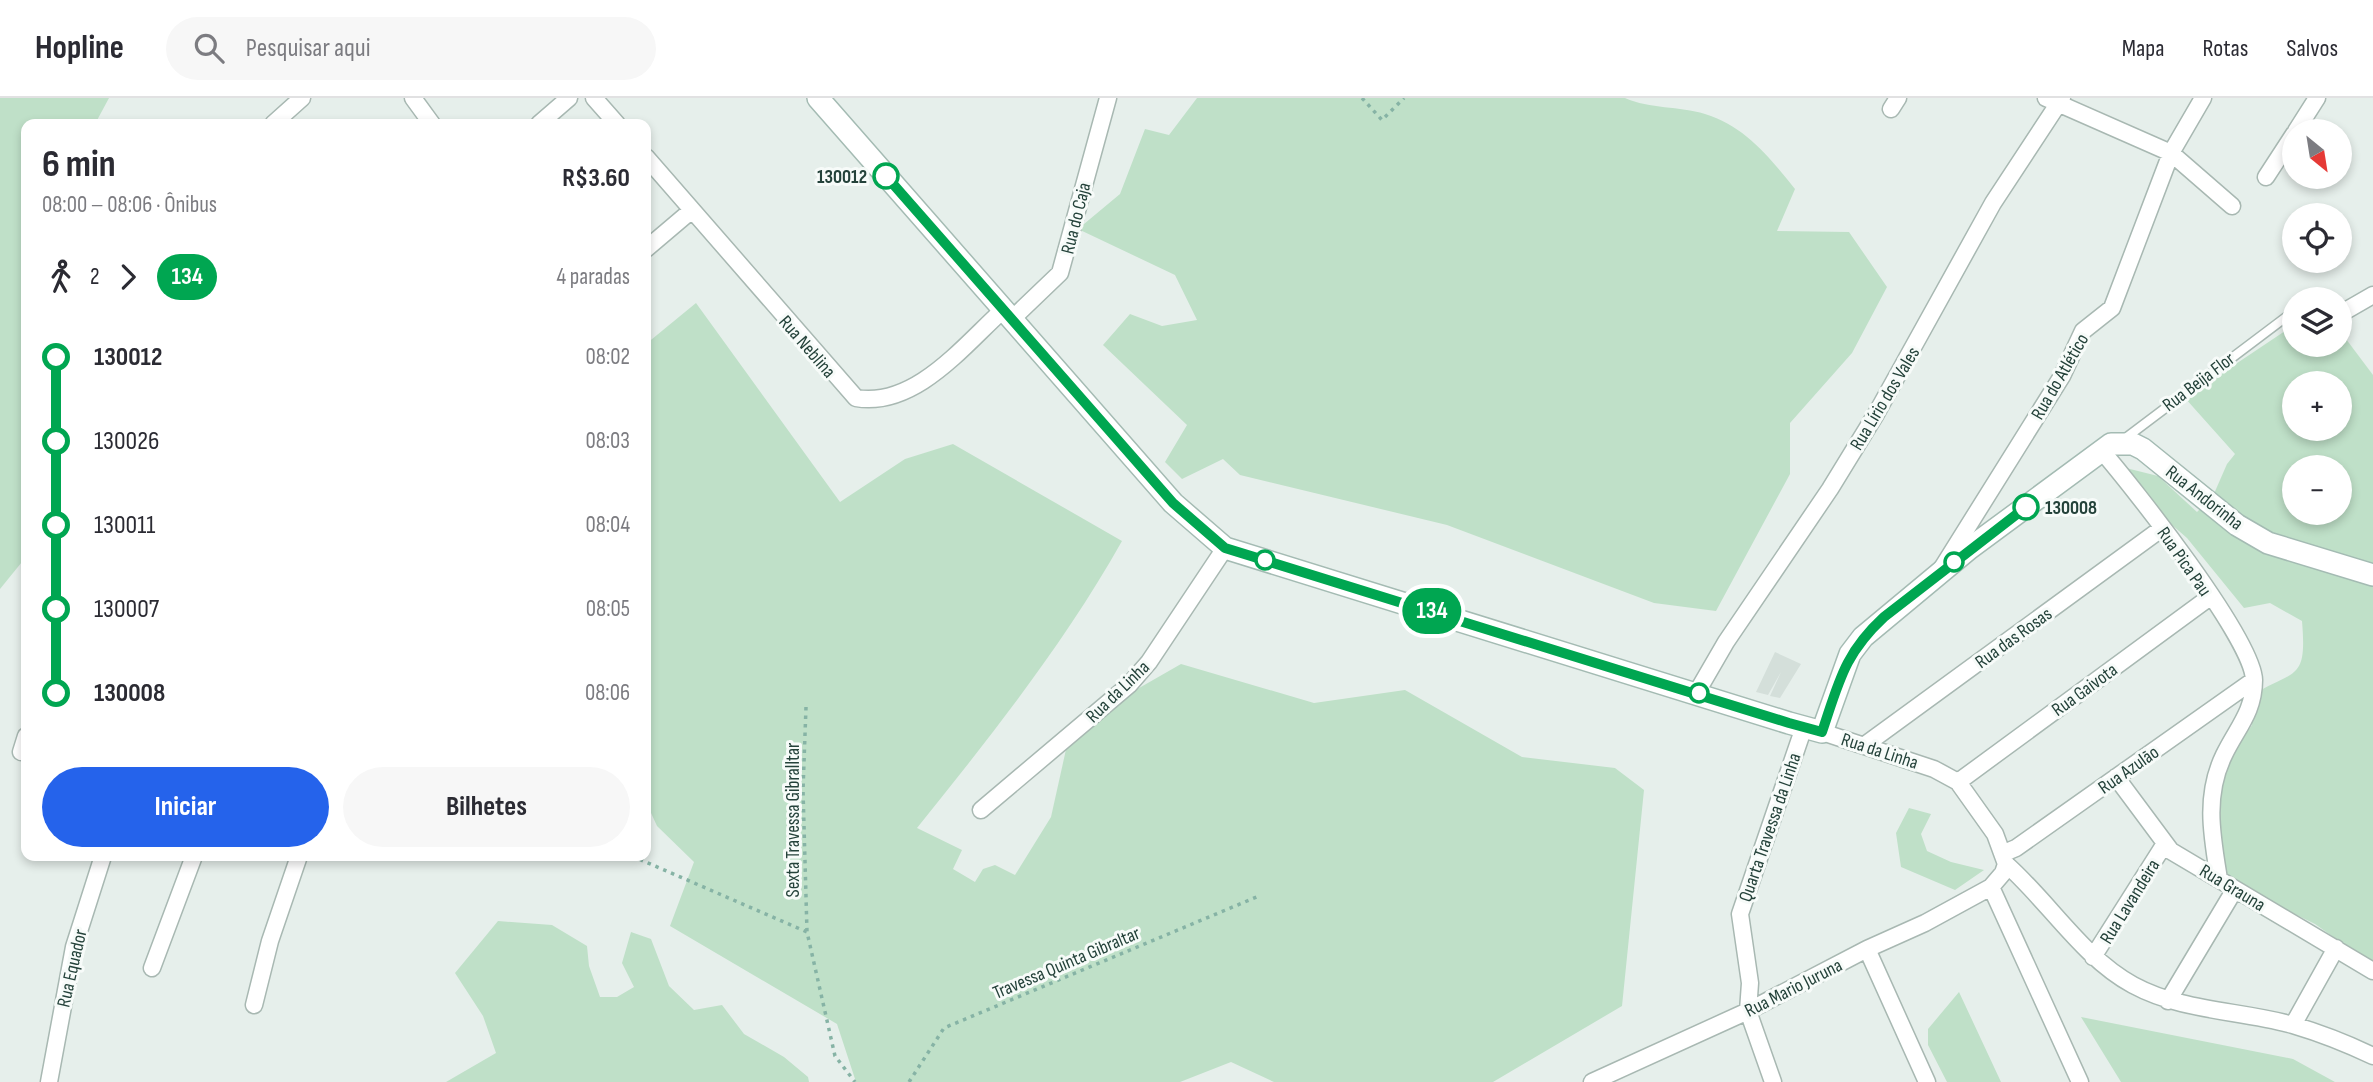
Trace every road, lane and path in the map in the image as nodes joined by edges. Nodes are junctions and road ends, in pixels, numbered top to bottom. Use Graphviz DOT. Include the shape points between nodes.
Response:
graph roads {
  1 [pos="302,98"];
  2 [pos="413,98"];
  3 [pos="569,98"];
  4 [pos="594,98"];
  5 [pos="818,98"];
  6 [pos="1108,98"];
  7 [pos="1362,98"];
  8 [pos="1404,98"];
  9 [pos="2203,98"];
  10 [pos="2317,98"];
  11 [pos="2055,100"];
  12 [pos="279,119"];
  13 [pos="428,119"];
  14 [pos="545,119"];
  15 [pos="613,119"];
  16 [pos="2303,119"];
  17 [pos="2282,152"];
  18 [pos="2171,153"];
  19 [pos="651,163"];
  20 [pos="2266,177"];
  21 [pos="2232,206"];
  22 [pos="692,210"];
  23 [pos="651,245"];
  24 [pos="2373,295"];
  25 [pos="2352,307"];
  26 [pos="1007,315"];
  27 [pos="2282,320"];
  28 [pos="2110,446"];
  29 [pos="2161,529"];
  30 [pos="1225,548"];
  31 [pos="2373,575"];
  32 [pos="1937,576"];
  33 [pos="2210,597"];
  34 [pos="2254,680"];
  35 [pos="1697,692"];
  36 [pos="806,706"];
  37 [pos="1813,729"];
  38 [pos="1865,745"];
  39 [pos="2116,777"];
  40 [pos="1958,782"];
  41 [pos="981,810"];
  42 [pos="2164,845"];
  43 [pos="2009,855"];
  44 [pos="101,861"];
  45 [pos="192,861"];
  46 [pos="297,861"];
  47 [pos="644,861"];
  48 [pos="2219,879"];
  49 [pos="1991,887"];
  50 [pos="2235,889"];
  51 [pos="1259,896"];
  52 [pos="807,932"];
  53 [pos="2336,948"];
  54 [pos="1867,949"];
  55 [pos="2093,957"];
  56 [pos="152,968"];
  57 [pos="2373,971"];
  58 [pos="2168,1001"];
  59 [pos="254,1005"];
  60 [pos="1748,1011"];
  61 [pos="2292,1025"];
  62 [pos="2373,1056"];
  63 [pos="1620,1076"];
  64 [pos="49,1082"];
  65 [pos="855,1082"];
  66 [pos="909,1082"];
  67 [pos="1592,1082"];
  68 [pos="1773,1082"];
  69 [pos="1927,1082"];
  70 [pos="2080,1082"];
  1 -- 12 [label="street"];
  2 -- 13 [label="street"];
  3 -- 14 [label="street"];
  4 -- 15 [label="street"];
  5 -- 26 [label="street, Rua da Linha"];
  6 -- 26 [label="street, Rua do Caja" via="1060,273"];
  7 -- 8 [label="path" via="1382,120"];
  9 -- 18 [label="street, Rua do Atlético"];
  10 -- 16 [label="street"];
  11 -- 18 [label="street"];
  11 -- 35 [label="street, Rua Lírio dos Vales" via="1869,425"];
  17 -- 20 [label="street"];
  18 -- 21 [label="street"];
  18 -- 32 [label="street, Rua do Atlético" via="2112,308 2083,331 2056,386"];
  19 -- 22 [label="street, Rua Neblina"];
  22 -- 23 [label="street"];
  22 -- 26 [label="street, Rua Neblina" via="856,398 874,401 911,388"];
  24 -- 25 [label="street"];
  26 -- 30 [label="street, Rua da Linha" via="1173,503"];
  27 -- 28 [label="lane, Rua Beija Flor"];
  28 -- 29 [label="street, Rua Pica Pau"];
  28 -- 31 [label="street, Rua Andorinha" via="2143,449 2237,525 2269,543"];
  28 -- 32 [label="street"];
  29 -- 33 [label="street, Rua Pica Pau"];
  29 -- 38 [label="street, Rua das Rosas"];
  30 -- 35 [label="street, Rua da Linha"];
  30 -- 41 [label="street, Rua da Linha" via="1129,685"];
  32 -- 37 [label="street" via="1863,637"];
  33 -- 34 [label="street, Rua Pica Pau" via="2250,660"];
  33 -- 40 [label="street, Rua Gaivota"];
  34 -- 39 [label="street, Rua Azulão"];
  34 -- 48 [label="street" via="2250,710 2224,754 2211,789"];
  35 -- 37 [label="street, Rua da Linha"];
  36 -- 52 [label="path, Sexta Travessa Gibralltar"];
  37 -- 38 [label="street, Rua da Linha"];
  37 -- 60 [label="street, Quarta Travessa da Linha" via="1740,914 1750,983"];
  38 -- 40 [label="street, Rua da Linha" via="1934,768"];
  39 -- 42 [label="street, Rua Grauna"];
  39 -- 43 [label="street, Rua Azulão"];
  40 -- 43 [label="street, Rua da Linha"];
  42 -- 48 [label="street, Rua Grauna"];
  42 -- 55 [label="street, Rua Lavandeira"];
  43 -- 49 [label="street" via="2003,873"];
  43 -- 55 [label="street, Rua da Linha"];
  44 -- 64 [label="street, Rua Equador" via="74,947"];
  45 -- 56 [label="street"];
  46 -- 59 [label="street"];
  47 -- 52 [label="path"];
  48 -- 50 [label="street, Rua Grauna"];
  49 -- 54 [label="street, Rua Mario Juruna"];
  49 -- 70 [label="street"];
  50 -- 53 [label="street, Rua Grauna"];
  50 -- 58 [label="street"];
  51 -- 66 [label="path, Travessa Quinta Gibraltar" via="944,1028"];
  52 -- 65 [label="path, Sexta Travessa Gibralltar" via="835,1056"];
  53 -- 57 [label="street, Rua Grauna"];
  53 -- 61 [label="street"];
  54 -- 60 [label="street, Rua Mario Juruna"];
  54 -- 69 [label="street"];
  55 -- 58 [label="street, Rua da Linha" via="2132,984"];
  58 -- 61 [label="street, Rua da Linha"];
  60 -- 63 [label="street, Rua Mario Juruna"];
  60 -- 68 [label="street"];
  61 -- 62 [label="street, Rua da Linha"];
  63 -- 67 [label="street, Rua Mario Juruna"];
}
